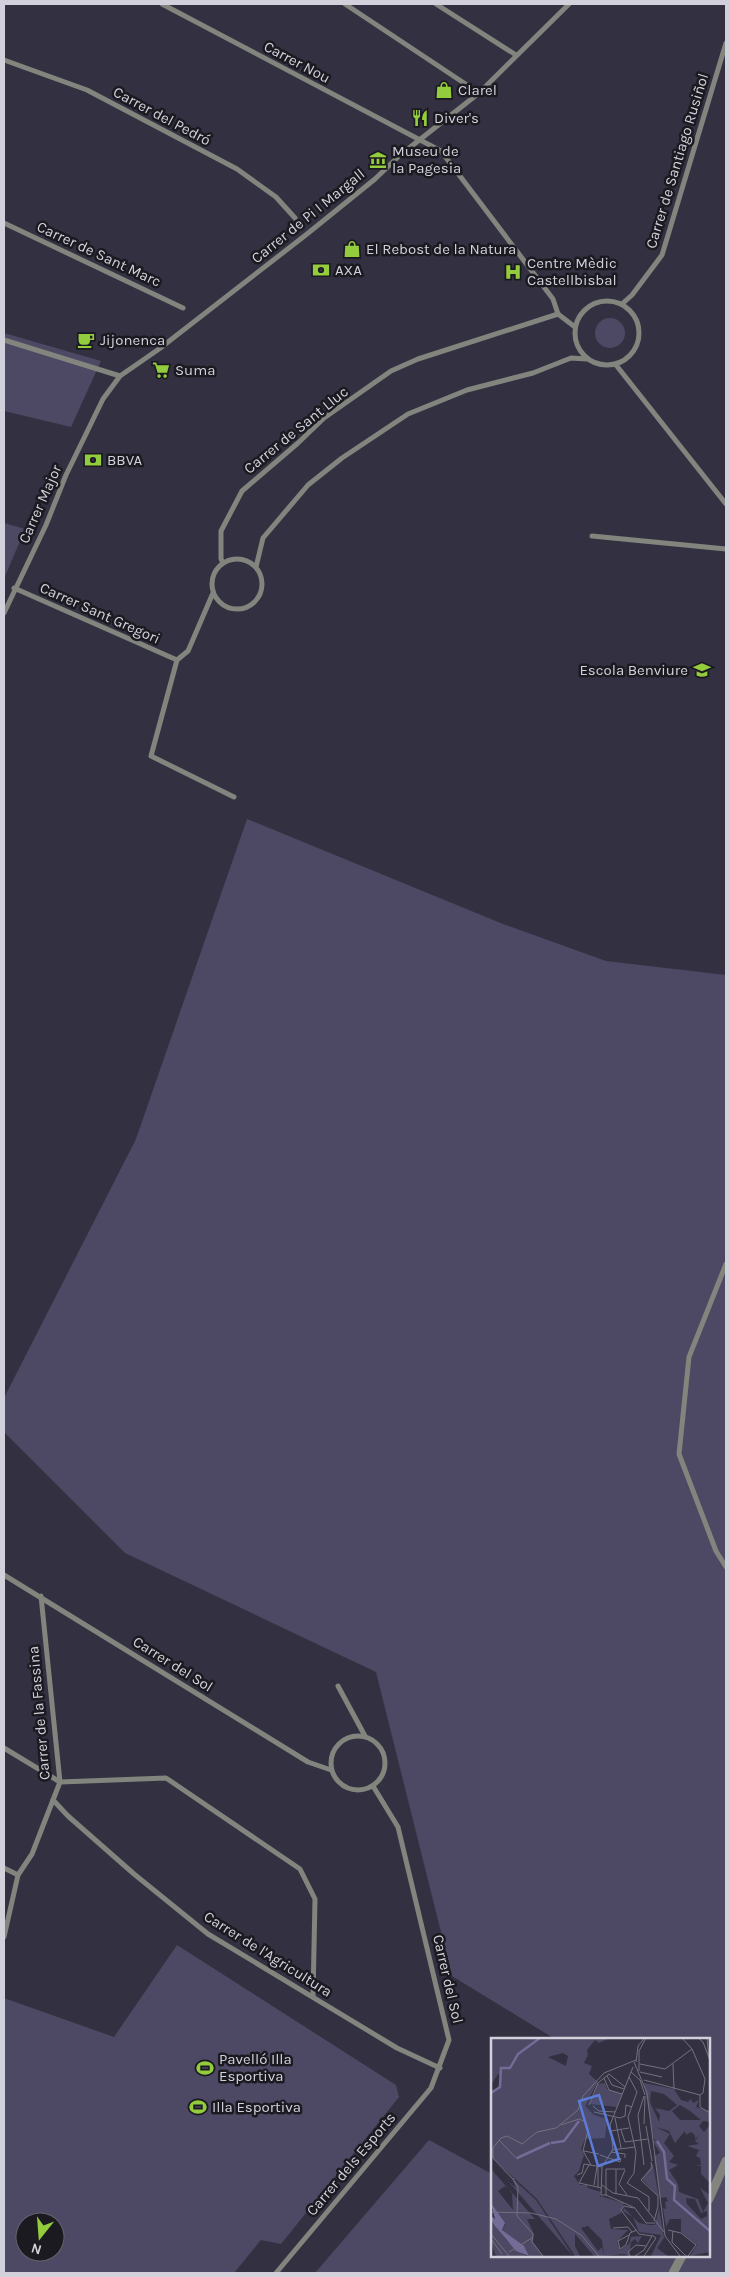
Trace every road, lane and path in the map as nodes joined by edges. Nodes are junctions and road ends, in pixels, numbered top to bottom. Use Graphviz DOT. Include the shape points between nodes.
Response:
graph roads {
  1 [pos="162,4"];
  2 [pos="345,4"];
  3 [pos="436,4"];
  4 [pos="569,4"];
  5 [pos="726,43"];
  6 [pos="516,56"];
  7 [pos="4,60"];
  8 [pos="479,92"];
  9 [pos="421,139"];
  10 [pos="295,218"];
  11 [pos="4,223"];
  12 [pos="622,304"];
  13 [pos="183,308"];
  14 [pos="558,314"];
  15 [pos="575,326"];
  16 [pos="4,340"];
  17 [pos="587,359"];
  18 [pos="616,365"];
  19 [pos="120,376"];
  20 [pos="86,433"];
  21 [pos="726,504"];
  22 [pos="592,536"];
  23 [pos="726,549"];
  24 [pos="223,563"];
  25 [pos="256,567"];
  26 [pos="14,588"];
  27 [pos="213,593"];
  28 [pos="4,613"];
  29 [pos="177,660"];
  30 [pos="234,797"];
  31 [pos="726,1264"];
  32 [pos="726,1567"];
  33 [pos="4,1575"];
  34 [pos="41,1596"];
  35 [pos="338,1686"];
  36 [pos="365,1736"];
  37 [pos="4,1748"];
  38 [pos="331,1770"];
  39 [pos="60,1782"];
  40 [pos="373,1786"];
  41 [pos="53,1800"];
  42 [pos="4,1868"];
  43 [pos="18,1875"];
  44 [pos="4,1937"];
  45 [pos="313,1996"];
  46 [pos="440,2068"];
  47 [pos="726,2160"];
  48 [pos="710,2197"];
  49 [pos="681,2257"];
  50 [pos="276,2273"];
  51 [pos="673,2273"];
  1 -- 9 [label="street, Carrer Nou"];
  2 -- 8 [label="street"];
  3 -- 6 [label="street"];
  4 -- 6 [label="street, Carrer de Pi I Margall"];
  5 -- 12 [label="street, Carrer de Santiago Rusiñol" via="662,255"];
  6 -- 8 [label="street, Carrer de Pi I Margall"];
  7 -- 10 [label="street, Carrer del Pedró" via="87,90 237,170 276,197"];
  8 -- 9 [label="street, Carrer de Pi I Margall"];
  9 -- 14 [label="street, Carrer Nou" via="441,151 553,299"];
  9 -- 19 [label="street, Carrer de Pi I Margall" via="307,234"];
  11 -- 13 [label="street, Carrer de Sant Marc"];
  12 -- 15 [label="street" via="602,301 593,304 581,313"];
  12 -- 18 [label="street" via="637,320 639,342 634,352"];
  14 -- 15 [label="street"];
  14 -- 24 [label="street, Carrer de Sant Lluc" via="418,359 391,372 324,418 242,491 221,531"];
  15 -- 17 [label="street" via="576,344"];
  16 -- 19 [label="street"];
  17 -- 18 [label="street" via="596,364"];
  17 -- 25 [label="street" via="571,358 533,373 467,390 408,414 308,485 263,538"];
  18 -- 21 [label="street"];
  19 -- 20 [label="street, Carrer de Pi I Margall"];
  20 -- 26 [label="street, Carrer Major"];
  22 -- 23 [label="street"];
  24 -- 25 [label="street" via="245,560"];
  24 -- 27 [label="street" via="215,572"];
  25 -- 27 [label="street" via="263,587 258,600 248,607 237,610 226,607"];
  26 -- 28 [label="street, Carrer Major"];
  26 -- 29 [label="street, Carrer Sant Gregori"];
  27 -- 29 [label="street" via="188,651"];
  29 -- 30 [label="street" via="151,756"];
  31 -- 32 [label="street" via="689,1357 679,1454 716,1551"];
  33 -- 34 [label="street, Carrer del Sol"];
  34 -- 38 [label="street, Carrer del Sol" via="308,1762"];
  34 -- 39 [label="street, Carrer de la Fassina"];
  35 -- 36 [label="street"];
  36 -- 38 [label="street" via="353,1735 342,1739 330,1758"];
  36 -- 40 [label="street" via="382,1748 385,1758 385,1769"];
  37 -- 39 [label="street"];
  38 -- 40 [label="street" via="340,1784 348,1788"];
  39 -- 41 [label="street, Carrer de la Fassina"];
  39 -- 45 [label="street" via="166,1778 300,1869 315,1899"];
  40 -- 46 [label="street, Carrer del Sol" via="398,1826 421,1916 449,2040"];
  41 -- 43 [label="street, Carrer de la Fassina" via="32,1854"];
  41 -- 45 [label="street, Carrer de l'Agricultura" via="119,1861 208,1934"];
  42 -- 43 [label="street"];
  43 -- 44 [label="street, Carrer de la Fassina"];
  45 -- 46 [label="street, Carrer de l'Agricultura" via="397,2048"];
  46 -- 50 [label="street, Carrer dels Esports" via="432,2088"];
  47 -- 48 [label="street"];
  49 -- 51 [label="street"];
}
